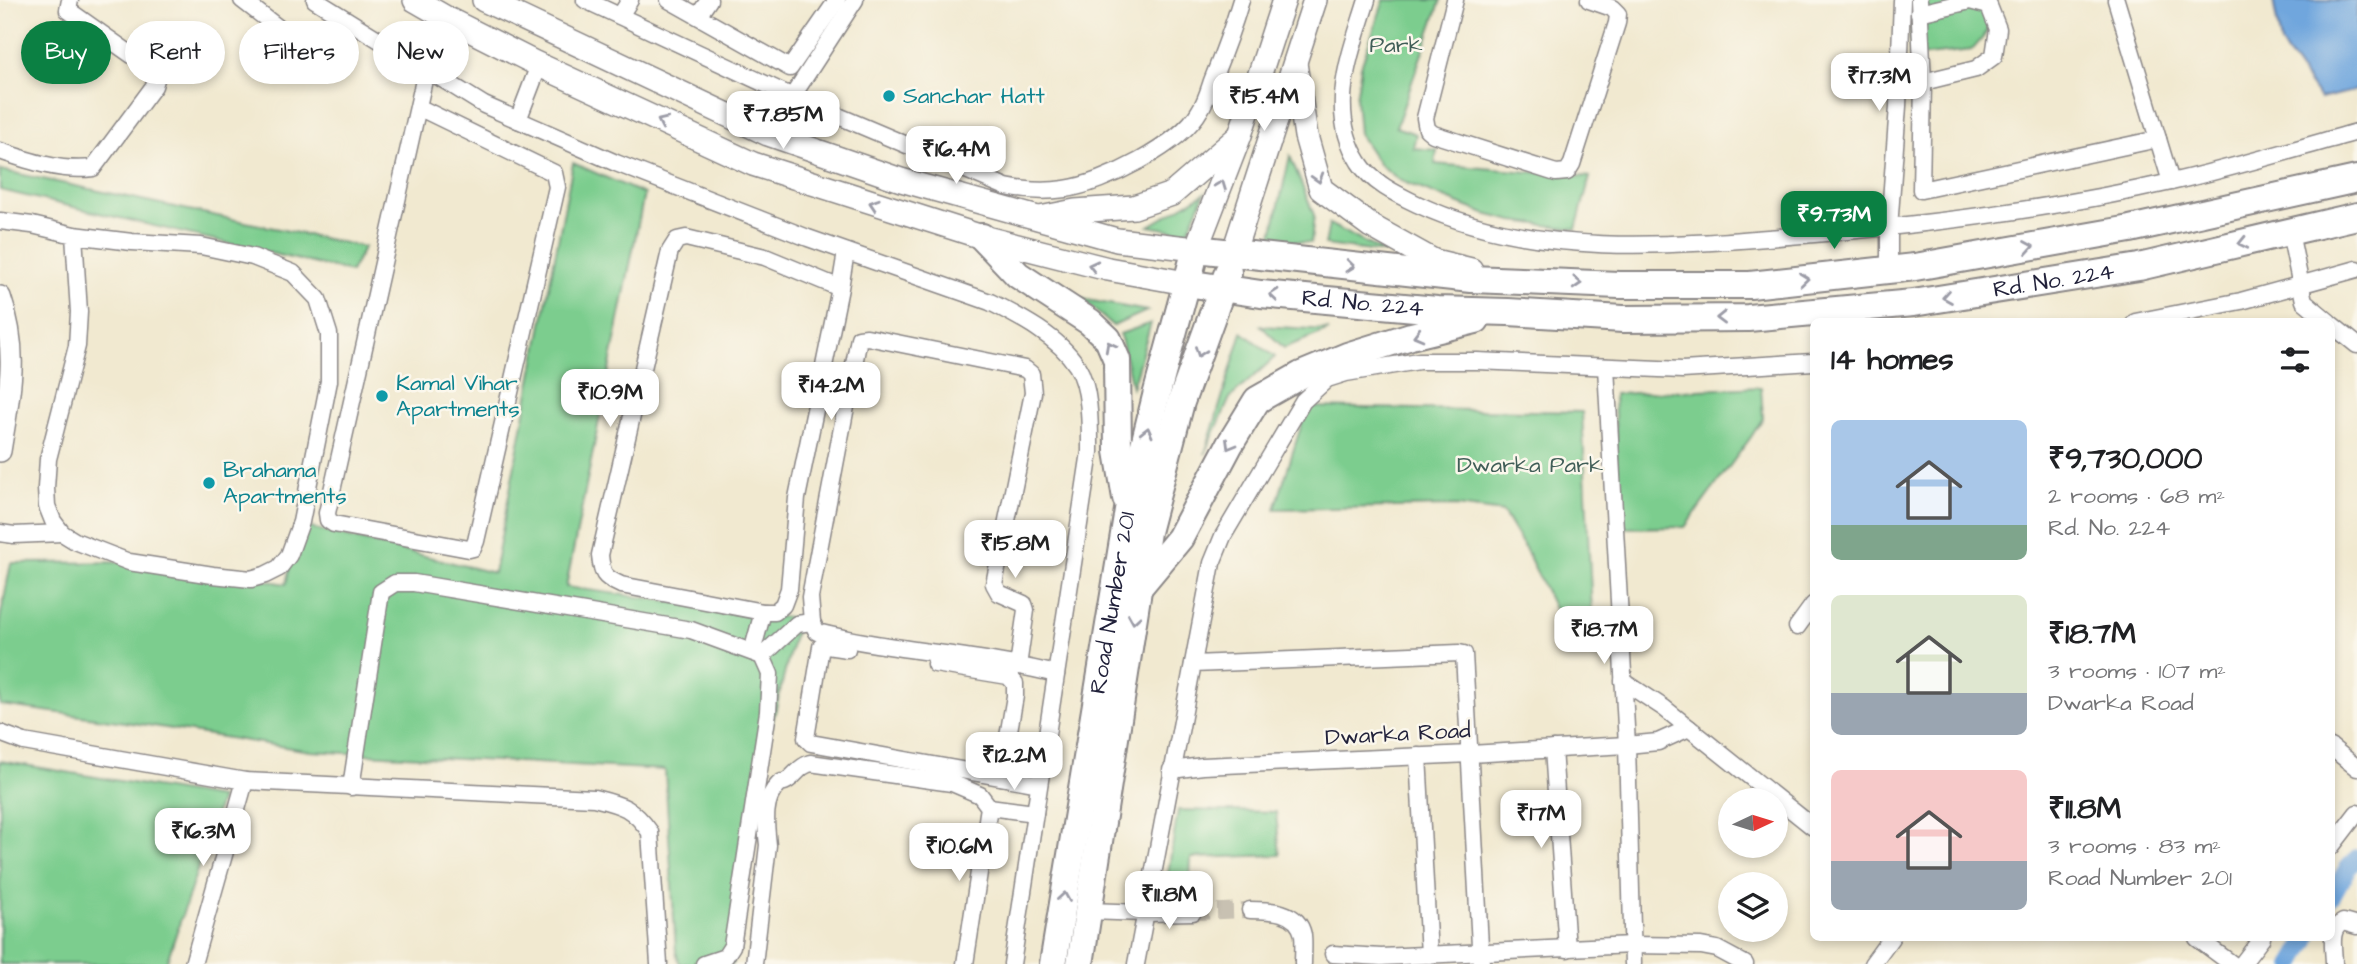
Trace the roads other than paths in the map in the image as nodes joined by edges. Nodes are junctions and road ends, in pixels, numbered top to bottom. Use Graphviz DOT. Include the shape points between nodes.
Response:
graph roads {
  1 [pos="70,0"];
  2 [pos="242,0"];
  3 [pos="315,0"];
  4 [pos="415,0"];
  5 [pos="484,0"];
  6 [pos="585,0"];
  7 [pos="630,0"];
  8 [pos="709,0"];
  9 [pos="837,0"];
  10 [pos="855,0"];
  11 [pos="1241,0"];
  12 [pos="1284,0"];
  13 [pos="1315,0"];
  14 [pos="1367,0"];
  15 [pos="1455,0"];
  16 [pos="1589,0"];
  17 [pos="1902,0"];
  18 [pos="2116,0"];
  19 [pos="676,2"];
  20 [pos="1919,6"];
  21 [pos="340,16"];
  22 [pos="620,16"];
  23 [pos="698,16"];
  24 [pos="373,37"];
  25 [pos="741,42"];
  26 [pos="1295,63"];
  27 [pos="539,65"];
  28 [pos="729,67"];
  29 [pos="1923,82"];
  30 [pos="423,84"];
  31 [pos="448,84"];
  32 [pos="791,96"];
  33 [pos="418,107"];
  34 [pos="518,120"];
  35 [pos="2357,132"];
  36 [pos="768,134"];
  37 [pos="1240,135"];
  38 [pos="2158,139"];
  39 [pos="0,151"];
  40 [pos="2357,179"];
  41 [pos="2171,182"];
  42 [pos="2357,216"];
  43 [pos="1037,218"];
  44 [pos="0,221"];
  45 [pos="1889,228"];
  46 [pos="2290,232"];
  47 [pos="74,235"];
  48 [pos="982,237"];
  49 [pos="1196,249"];
  50 [pos="846,252"];
  51 [pos="1233,254"];
  52 [pos="1889,269"];
  53 [pos="2357,269"];
  54 [pos="1509,279"];
  55 [pos="1186,283"];
  56 [pos="2300,284"];
  57 [pos="840,288"];
  58 [pos="1223,288"];
  59 [pos="2,311"];
  60 [pos="1508,312"];
  61 [pos="1875,314"];
  62 [pos="2155,318"];
  63 [pos="2324,318"];
  64 [pos="2335,327"];
  65 [pos="6,339"];
  66 [pos="2357,345"];
  67 [pos="1810,362"];
  68 [pos="1606,367"];
  69 [pos="0,451"];
  70 [pos="1128,510"];
  71 [pos="0,533"];
  72 [pos="62,533"];
  73 [pos="1139,588"];
  74 [pos="1810,610"];
  75 [pos="763,612"];
  76 [pos="812,622"];
  77 [pos="1797,627"];
  78 [pos="757,654"];
  79 [pos="1193,664"];
  80 [pos="1018,666"];
  81 [pos="1056,674"];
  82 [pos="1623,681"];
  83 [pos="1689,728"];
  84 [pos="0,733"];
  85 [pos="1627,745"];
  86 [pos="1553,749"];
  87 [pos="2335,750"];
  88 [pos="1470,754"];
  89 [pos="1418,756"];
  90 [pos="2357,768"];
  91 [pos="1171,770"];
  92 [pos="1001,777"];
  93 [pos="246,781"];
  94 [pos="1039,784"];
  95 [pos="351,787"];
  96 [pos="989,807"];
  97 [pos="1035,813"];
  98 [pos="2357,813"];
  99 [pos="1810,825"];
  100 [pos="2335,842"];
  101 [pos="1250,910"];
  102 [pos="1088,911"];
  103 [pos="1193,912"];
  104 [pos="1144,913"];
  105 [pos="2357,926"];
  106 [pos="2335,927"];
  107 [pos="1889,941"];
  108 [pos="2201,941"];
  109 [pos="2260,941"];
  110 [pos="2333,941"];
  111 [pos="1632,945"];
  112 [pos="733,946"];
  113 [pos="1567,949"];
  114 [pos="1333,954"];
  115 [pos="1429,955"];
  116 [pos="755,957"];
  117 [pos="1480,958"];
  118 [pos="194,964"];
  119 [pos="659,964"];
  120 [pos="704,964"];
  121 [pos="965,964"];
  122 [pos="1012,964"];
  123 [pos="1053,964"];
  124 [pos="1080,964"];
  125 [pos="1136,964"];
  126 [pos="1303,964"];
  127 [pos="1633,964"];
  128 [pos="1745,964"];
  129 [pos="1872,964"];
  130 [pos="2232,964"];
  131 [pos="2242,964"];
  132 [pos="2334,964"];
  1 -- 39 [label="street" via="68,10 153,70 157,76 154,86 93,168 36,163"];
  2 -- 21 [label="street" via="310,52"];
  3 -- 21 [label="street"];
  4 -- 27 [label="main road, Rd. No. 224"];
  5 -- 36 [label="main road, Rd. No. 224"];
  6 -- 22 [label="street"];
  7 -- 22 [label="street"];
  8 -- 23 [label="street"];
  9 -- 25 [label="street" via="790,68"];
  10 -- 32 [label="street"];
  11 -- 32 [label="street" via="1200,111 1181,133 1154,152 1086,185 1041,192 1006,187"];
  12 -- 37 [label="main road"];
  13 -- 26 [label="main road"];
  14 -- 45 [label="street" via="1342,98 1349,142 1373,177 1426,208 1527,237 1620,244 1685,245"];
  15 -- 16 [label="street" via="1425,118 1427,129 1556,173 1567,172 1572,164 1617,23 1618,14 1612,8"];
  17 -- 45 [label="street"];
  18 -- 38 [label="street"];
  19 -- 23 [label="street"];
  20 -- 29 [label="street"];
  20 -- 29 [label="street" via="1970,1 1989,6 1998,29 1994,56 1976,69"];
  21 -- 24 [label="street"];
  22 -- 28 [label="street"];
  23 -- 25 [label="street"];
  25 -- 28 [label="street"];
  26 -- 51 [label="main road"];
  26 -- 54 [label="main road, one-way" via="1306,136 1321,189 1371,226 1434,261"];
  27 -- 34 [label="street"];
  48 -- 27 [label="main road, Rd. No. 224, one-way" via="754,164"];
  28 -- 32 [label="street"];
  29 -- 38 [label="street" via="1921,190"];
  30 -- 33 [label="street"];
  31 -- 34 [label="street"];
  32 -- 36 [label="street"];
  33 -- 33 [label="street" via="327,513 334,524 469,549 476,541 557,187 554,173"];
  34 -- 50 [label="street"];
  35 -- 41 [label="street"];
  36 -- 43 [label="main road, Rd. No. 224" via="901,180"];
  37 -- 43 [label="main road" via="1172,194 1134,207"];
  49 -- 37 [label="main road, one-way"];
  38 -- 41 [label="street"];
  52 -- 40 [label="main road, Rd. No. 224, one-way" via="2130,229"];
  41 -- 45 [label="street"];
  42 -- 46 [label="main road, Rd. No. 224"];
  43 -- 49 [label="main road, Rd. No. 224" via="1117,240"];
  44 -- 47 [label="street"];
  45 -- 52 [label="street"];
  46 -- 56 [label="street"];
  46 -- 61 [label="main road, Rd. No. 224, one-way" via="2139,267 1913,303"];
  47 -- 72 [label="street" via="77,346 48,459 46,488 47,506"];
  47 -- 72 [label="street" via="201,246 253,257 293,272 318,299 328,334 329,381 301,523 289,555 272,572 251,579 129,562"];
  55 -- 48 [label="main road, Rd. No. 224, one-way" via="1108,270"];
  70 -- 48 [label="main road, one-way" via="1118,451 1117,360 1108,339 1018,275"];
  49 -- 51 [label="main road, Rd. No. 224"];
  49 -- 55 [label="main road, Road Number 201"];
  50 -- 57 [label="street"];
  50 -- 81 [label="street" via="990,302 1057,344 1078,367 1090,415 1090,452"];
  51 -- 54 [label="main road, Rd. No. 224, one-way"];
  51 -- 58 [label="main road, Road Number 201"];
  54 -- 52 [label="main road, Rd. No. 224, one-way" via="1750,285"];
  53 -- 56 [label="street"];
  55 -- 58 [label="main road, Rd. No. 224"];
  70 -- 55 [label="main road, Road Number 201, one-way"];
  56 -- 62 [label="street"];
  56 -- 63 [label="street" via="2304,301"];
  57 -- 75 [label="street" via="797,498 789,589 783,605 775,612"];
  57 -- 75 [label="street" via="765,257 686,237 677,240 670,251 600,555 602,571 621,585"];
  60 -- 58 [label="main road, Rd. No. 224, one-way" via="1437,310"];
  58 -- 73 [label="main road, Road Number 201, one-way" via="1181,402 1147,532"];
  59 -- 65 [label="street"];
  61 -- 60 [label="main road, Rd. No. 224, one-way" via="1623,319"];
  60 -- 73 [label="main road, one-way" via="1346,356 1301,374 1257,400 1180,538"];
  64 -- 66 [label="street"];
  65 -- 69 [label="street" via="12,362"];
  67 -- 68 [label="street" via="1682,370"];
  68 -- 79 [label="street" via="1431,360 1327,379 1303,401 1223,536 1212,563"];
  68 -- 82 [label="street"];
  123 -- 70 [label="main road, Road Number 201, one-way"];
  71 -- 72 [label="street"];
  73 -- 102 [label="main road, Road Number 201, one-way"];
  74 -- 77 [label="street"];
  75 -- 78 [label="street"];
  76 -- 78 [label="street" via="797,624"];
  76 -- 80 [label="street" via="817,632 832,636"];
  76 -- 80 [label="street" via="810,597 859,338 1025,369 1031,374 1033,394 995,584 999,593 1021,602 1026,610"];
  78 -- 95 [label="street" via="691,631 395,583 381,592"];
  78 -- 112 [label="street" via="770,674 768,712"];
  79 -- 88 [label="street" via="1464,654"];
  79 -- 91 [label="street"];
  80 -- 81 [label="street"];
  81 -- 94 [label="street"];
  82 -- 83 [label="street"];
  82 -- 85 [label="street"];
  83 -- 85 [label="street, Dwarka Road" via="1658,742"];
  83 -- 99 [label="street"];
  84 -- 93 [label="street" via="24,743"];
  85 -- 86 [label="street, Dwarka Road"];
  85 -- 111 [label="street"];
  86 -- 88 [label="street, Dwarka Road"];
  86 -- 113 [label="street"];
  87 -- 90 [label="street"];
  88 -- 89 [label="street, Dwarka Road"];
  88 -- 117 [label="street"];
  89 -- 91 [label="street, Dwarka Road"];
  89 -- 115 [label="street"];
  91 -- 104 [label="street"];
  92 -- 92 [label="street" via="811,743 806,738 821,647 1008,676 1015,683 1015,696"];
  92 -- 94 [label="street"];
  93 -- 95 [label="street"];
  93 -- 118 [label="street"];
  94 -- 97 [label="street"];
  95 -- 119 [label="street" via="594,798 625,806 650,832"];
  96 -- 97 [label="street"];
  96 -- 116 [label="street" via="980,795 952,783 810,763 799,768 768,797 768,845"];
  96 -- 121 [label="street"];
  97 -- 122 [label="street"];
  98 -- 100 [label="street"];
  101 -- 126 [label="street" via="1290,916 1303,932"];
  102 -- 104 [label="street"];
  102 -- 124 [label="main road, Road Number 201"];
  103 -- 104 [label="street"];
  104 -- 125 [label="street"];
  105 -- 106 [label="street" via="2343,922"];
  107 -- 129 [label="street"];
  108 -- 130 [label="street"];
  109 -- 131 [label="street"];
  110 -- 132 [label="street"];
  111 -- 113 [label="street"];
  111 -- 127 [label="street"];
  111 -- 128 [label="street" via="1711,948"];
  112 -- 116 [label="street"];
  112 -- 120 [label="street" via="725,957"];
  113 -- 117 [label="street"];
  114 -- 115 [label="street"];
  115 -- 117 [label="street"];
}
